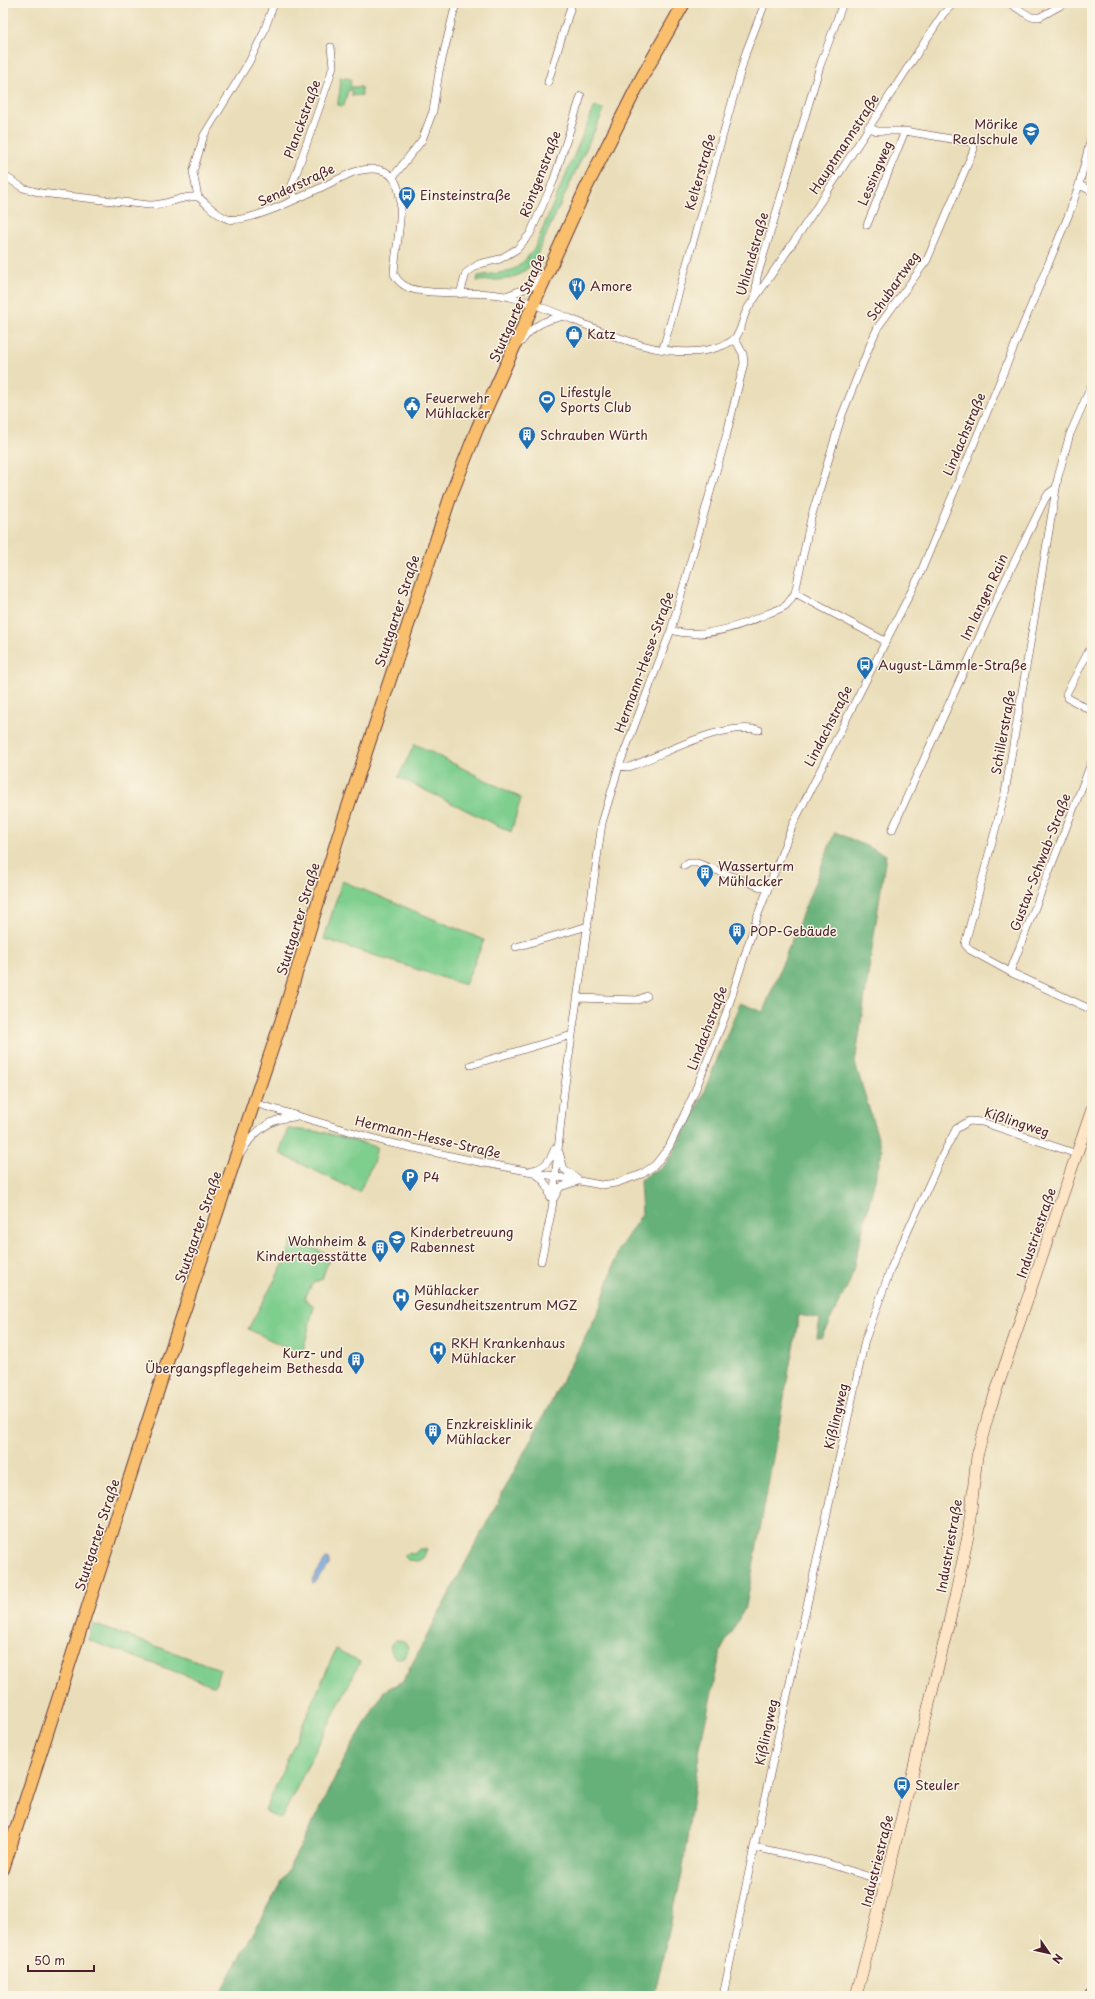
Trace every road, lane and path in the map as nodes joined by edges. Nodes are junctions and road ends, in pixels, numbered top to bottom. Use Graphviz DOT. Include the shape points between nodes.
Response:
graph roads {
  1 [pos="274,3"];
  2 [pos="456,3"];
  3 [pos="572,3"];
  4 [pos="684,3"];
  5 [pos="764,3"];
  6 [pos="843,3"];
  7 [pos="954,3"];
  8 [pos="1010,3"];
  9 [pos="1065,3"];
  10 [pos="331,47"];
  11 [pos="548,82"];
  12 [pos="581,96"];
  13 [pos="868,127"];
  14 [pos="906,131"];
  15 [pos="1092,134"];
  16 [pos="3,174"];
  17 [pos="393,177"];
  18 [pos="1079,185"];
  19 [pos="1092,191"];
  20 [pos="198,197"];
  21 [pos="296,198"];
  22 [pos="866,225"];
  23 [pos="554,259"];
  24 [pos="460,294"];
  25 [pos="504,296"];
  26 [pos="755,299"];
  27 [pos="534,304"];
  28 [pos="564,316"];
  29 [pos="735,339"];
  30 [pos="662,349"];
  31 [pos="509,359"];
  32 [pos="1092,384"];
  33 [pos="1056,488"];
  34 [pos="795,593"];
  35 [pos="671,630"];
  36 [pos="885,641"];
  37 [pos="1092,645"];
  38 [pos="1092,711"];
  39 [pos="760,730"];
  40 [pos="1092,761"];
  41 [pos="619,766"];
  42 [pos="892,830"];
  43 [pos="684,866"];
  44 [pos="766,889"];
  45 [pos="588,926"];
  46 [pos="516,947"];
  47 [pos="1010,972"];
  48 [pos="647,996"];
  49 [pos="578,998"];
  50 [pos="1092,1010"];
  51 [pos="572,1035"];
  52 [pos="471,1065"];
  53 [pos="254,1102"];
  54 [pos="1092,1108"];
  55 [pos="300,1117"];
  56 [pos="559,1137"];
  57 [pos="1077,1154"];
  58 [pos="529,1171"];
  59 [pos="230,1176"];
  60 [pos="554,1176"];
  61 [pos="586,1182"];
  62 [pos="552,1209"];
  63 [pos="540,1261"];
  64 [pos="754,1847"];
  65 [pos="3,1870"];
  66 [pos="886,1882"];
  67 [pos="723,1996"];
  68 [pos="856,1996"];
  1 -- 20 [label="street" via="249,62 204,135 193,172"];
  2 -- 17 [label="street" via="430,118 422,140"];
  3 -- 11 [label="street"];
  4 -- 23 [label="main road, Stuttgarter Straße" via="641,79 586,188"];
  5 -- 30 [label="street, Kelterstraße" via="746,52"];
  6 -- 26 [label="street, Uhlandstraße" via="820,66 757,277"];
  7 -- 13 [label="street, Hauptmannstraße" via="942,14"];
  8 -- 9 [label="street" via="1031,17 1040,17"];
  10 -- 21 [label="street, Planckstraße" via="333,66 291,188"];
  12 -- 24 [label="street, Röntgenstraße" via="553,182 530,234 517,249 500,259 479,264 466,273"];
  13 -- 14 [label="street, Schubartweg" via="876,131"];
  13 -- 26 [label="street, Hauptmannstraße" via="791,248"];
  14 -- 22 [label="street, Lessingweg"];
  14 -- 34 [label="street, Schubartweg" via="968,142 973,144 974,149 927,260 878,326 872,340 842,415 811,518"];
  15 -- 18 [label="street, Lindachstraße"];
  16 -- 20 [label="street" via="32,191 101,200 156,206 187,197"];
  17 -- 21 [label="street, Senderstraße" via="389,172 377,168 362,170"];
  17 -- 24 [label="street" via="401,198 396,278 407,288"];
  18 -- 19 [label="street"];
  18 -- 36 [label="street, Lindachstraße" via="1054,253 920,574"];
  20 -- 21 [label="street, Senderstraße" via="217,214 236,220 258,216"];
  23 -- 25 [label="street" via="532,286"];
  23 -- 27 [label="main road, Stuttgarter Straße"];
  24 -- 25 [label="street"];
  25 -- 27 [label="street"];
  26 -- 29 [label="street, Uhlandstraße"];
  27 -- 28 [label="street"];
  27 -- 31 [label="main road, Stuttgarter Straße"];
  28 -- 30 [label="street" via="621,339"];
  28 -- 31 [label="street" via="546,319 535,326"];
  29 -- 30 [label="street" via="707,350 689,352"];
  29 -- 35 [label="street, Hermann-Hesse-Straße" via="743,354 744,363 727,433"];
  31 -- 53 [label="main road, Stuttgarter Straße" via="465,457 437,536"];
  32 -- 33 [label="street, Schillerstraße" via="1070,434"];
  33 -- 42 [label="street, Im langen Rain" via="1045,499 1001,589"];
  33 -- 47 [label="street, Schillerstraße" via="1005,793 965,943 970,950"];
  34 -- 35 [label="street" via="785,606 730,628 683,634"];
  34 -- 36 [label="street"];
  35 -- 41 [label="street, Hermann-Hesse-Straße"];
  36 -- 44 [label="street, Lindachstraße" via="800,808"];
  37 -- 38 [label="street" via="1066,694 1068,698"];
  39 -- 41 [label="street" via="744,728 726,731 629,767"];
  40 -- 47 [label="street, Gustav-Schwab-Straße"];
  41 -- 45 [label="street, Hermann-Hesse-Straße" via="602,823"];
  43 -- 44 [label="street" via="697,863"];
  44 -- 61 [label="street, Lindachstraße" via="725,1017 669,1147 661,1158 642,1174 616,1183 601,1185"];
  45 -- 46 [label="street"];
  45 -- 49 [label="street, Hermann-Hesse-Straße"];
  47 -- 50 [label="street, Schillerstraße"];
  48 -- 49 [label="street" via="638,1000"];
  49 -- 51 [label="street, Hermann-Hesse-Straße"];
  51 -- 52 [label="street"];
  51 -- 56 [label="street, Hermann-Hesse-Straße"];
  53 -- 55 [label="street, Hermann-Hesse-Straße"];
  53 -- 59 [label="main road, Stuttgarter Straße"];
  54 -- 57 [label="street, Industriestraße"];
  55 -- 58 [label="street, Hermann-Hesse-Straße" via="386,1142"];
  55 -- 59 [label="street, Hermann-Hesse-Straße" via="281,1117 264,1126 245,1146"];
  56 -- 58 [label="street, Hermann-Hesse-Straße" via="546,1164"];
  56 -- 60 [label="street, Hermann-Hesse-Straße"];
  56 -- 61 [label="street" via="561,1163 564,1169"];
  57 -- 64 [label="street, Kißlingweg" via="982,1122 969,1121 956,1129 941,1158 891,1268 865,1340"];
  57 -- 66 [label="street, Industriestraße" via="989,1412 977,1456 968,1536"];
  58 -- 60 [label="street, Hermann-Hesse-Straße"];
  58 -- 62 [label="street, Hermann-Hesse-Straße" via="542,1178 550,1193"];
  59 -- 65 [label="main road, Stuttgarter Straße"];
  60 -- 61 [label="street, Lindachstraße"];
  60 -- 62 [label="street, Hermann-Hesse-Straße"];
  61 -- 62 [label="street" via="560,1187"];
  62 -- 63 [label="street, Hermann-Hesse-Straße"];
  64 -- 66 [label="street" via="826,1863"];
  64 -- 67 [label="street, Kißlingweg"];
  66 -- 68 [label="street, Industriestraße"];
}
